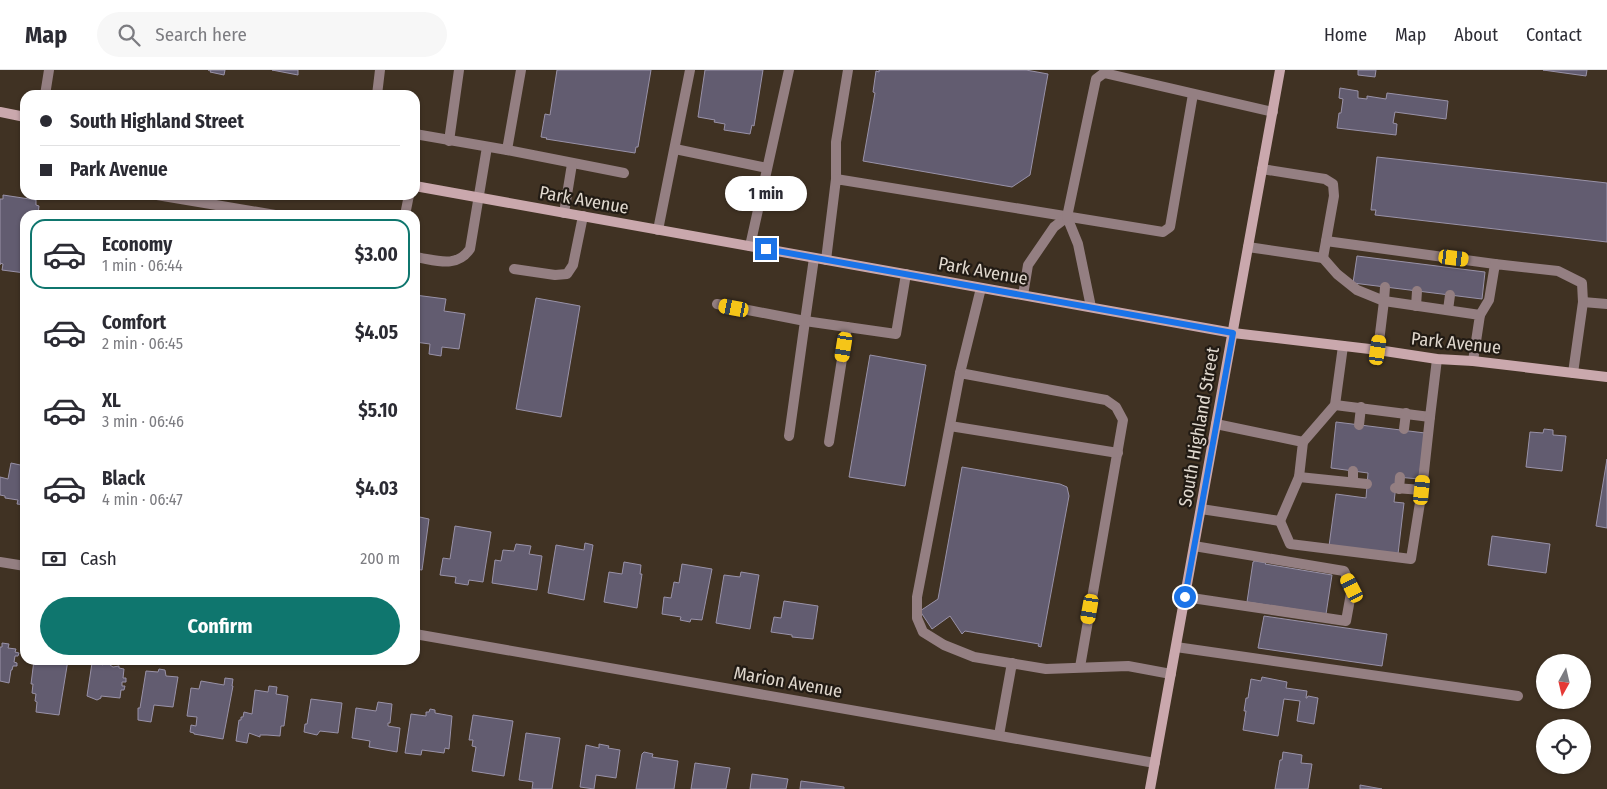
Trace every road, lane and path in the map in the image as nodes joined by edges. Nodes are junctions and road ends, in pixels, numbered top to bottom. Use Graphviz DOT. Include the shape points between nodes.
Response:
graph roads {
  1 [pos="49,70"];
  2 [pos="380,70"];
  3 [pos="459,70"];
  4 [pos="521,70"];
  5 [pos="690,70"];
  6 [pos="789,70"];
  7 [pos="848,70"];
  8 [pos="1280,70"];
  9 [pos="1101,72"];
  10 [pos="46,90"];
  11 [pos="378,90"];
  12 [pos="1192,94"];
  13 [pos="0,112"];
  14 [pos="1273,112"];
  15 [pos="20,116"];
  16 [pos="420,135"];
  17 [pos="449,141"];
  18 [pos="487,147"];
  19 [pos="675,149"];
  20 [pos="507,150"];
  21 [pos="572,164"];
  22 [pos="767,168"];
  23 [pos="1262,169"];
  24 [pos="624,173"];
  25 [pos="836,179"];
  26 [pos="420,187"];
  27 [pos="478,198"];
  28 [pos="207,200"];
  29 [pos="252,210"];
  30 [pos="564,213"];
  31 [pos="583,216"];
  32 [pos="1067,217"];
  33 [pos="658,230"];
  34 [pos="1326,241"];
  35 [pos="750,246"];
  36 [pos="1248,247"];
  37 [pos="420,258"];
  38 [pos="814,258"];
  39 [pos="1323,258"];
  40 [pos="826,260"];
  41 [pos="1494,264"];
  42 [pos="514,269"];
  43 [pos="906,274"];
  44 [pos="1385,287"];
  45 [pos="981,288"];
  46 [pos="1417,291"];
  47 [pos="1023,295"];
  48 [pos="1450,295"];
  49 [pos="1384,301"];
  50 [pos="1583,302"];
  51 [pos="717,304"];
  52 [pos="1607,304"];
  53 [pos="1416,306"];
  54 [pos="1092,307"];
  55 [pos="1448,310"];
  56 [pos="1480,315"];
  57 [pos="805,322"];
  58 [pos="847,327"];
  59 [pos="1233,333"];
  60 [pos="1343,346"];
  61 [pos="1378,350"];
  62 [pos="1437,359"];
  63 [pos="1473,361"];
  64 [pos="960,373"];
  65 [pos="1574,373"];
  66 [pos="1607,377"];
  67 [pos="1335,405"];
  68 [pos="1361,407"];
  69 [pos="1406,413"];
  70 [pos="1430,417"];
  71 [pos="1216,424"];
  72 [pos="1359,425"];
  73 [pos="950,426"];
  74 [pos="1404,430"];
  75 [pos="789,436"];
  76 [pos="829,442"];
  77 [pos="1303,442"];
  78 [pos="1118,453"];
  79 [pos="1354,471"];
  80 [pos="1299,477"];
  81 [pos="1400,477"];
  82 [pos="1353,482"];
  83 [pos="1367,484"];
  84 [pos="1422,490"];
  85 [pos="1201,509"];
  86 [pos="1280,521"];
  87 [pos="1194,546"];
  88 [pos="0,562"];
  89 [pos="20,565"];
  90 [pos="1185,597"];
  91 [pos="420,635"];
  92 [pos="1176,647"];
  93 [pos="1012,663"];
  94 [pos="1080,667"];
  95 [pos="1171,674"];
  96 [pos="1518,696"];
  97 [pos="999,735"];
  98 [pos="1155,763"];
  99 [pos="1150,789"];
  1 -- 10 [label="street"];
  2 -- 11 [label="street"];
  3 -- 17 [label="street"];
  4 -- 20 [label="street"];
  5 -- 19 [label="street"];
  6 -- 22 [label="street"];
  7 -- 25 [label="street" via="836,142"];
  8 -- 14 [label="main road, South Highland Street"];
  9 -- 12 [label="street"];
  9 -- 32 [label="street" via="1096,79"];
  12 -- 14 [label="street"];
  12 -- 32 [label="street" via="1170,227 1163,232"];
  13 -- 15 [label="main road"];
  14 -- 23 [label="main road, South Highland Street"];
  16 -- 17 [label="street"];
  17 -- 18 [label="street"];
  18 -- 20 [label="street"];
  18 -- 27 [label="street"];
  19 -- 22 [label="street"];
  19 -- 33 [label="street"];
  20 -- 21 [label="street"];
  21 -- 24 [label="street"];
  21 -- 30 [label="street"];
  22 -- 35 [label="street"];
  23 -- 34 [label="street" via="1325,178 1333,184"];
  23 -- 36 [label="main road, South Highland Street"];
  25 -- 32 [label="street"];
  25 -- 40 [label="street"];
  26 -- 27 [label="main road, Park Avenue"];
  27 -- 30 [label="main road, Park Avenue"];
  27 -- 37 [label="street" via="470,249 464,257 451,262"];
  28 -- 29 [label="street"];
  30 -- 31 [label="main road, Park Avenue"];
  31 -- 33 [label="main road, Park Avenue"];
  31 -- 42 [label="street" via="573,266 567,274"];
  32 -- 47 [label="street" via="1054,227 1028,265"];
  32 -- 54 [label="street" via="1078,244"];
  33 -- 35 [label="main road, Park Avenue"];
  34 -- 39 [label="street"];
  34 -- 41 [label="street" via="1389,255"];
  35 -- 38 [label="main road, Park Avenue"];
  36 -- 39 [label="street"];
  36 -- 59 [label="main road, South Highland Street"];
  38 -- 40 [label="main road, Park Avenue"];
  38 -- 57 [label="street"];
  39 -- 49 [label="street" via="1357,290"];
  40 -- 43 [label="main road, Park Avenue"];
  41 -- 50 [label="street" via="1558,271 1582,282"];
  41 -- 56 [label="street" via="1489,300"];
  43 -- 45 [label="main road, Park Avenue"];
  43 -- 58 [label="street" via="896,334"];
  44 -- 49 [label="street"];
  45 -- 47 [label="main road, Park Avenue"];
  45 -- 64 [label="street"];
  46 -- 53 [label="street"];
  47 -- 54 [label="main road, Park Avenue"];
  48 -- 55 [label="street"];
  49 -- 53 [label="street"];
  49 -- 61 [label="street"];
  50 -- 52 [label="street"];
  50 -- 65 [label="street"];
  51 -- 57 [label="street"];
  53 -- 55 [label="street"];
  54 -- 59 [label="main road, Park Avenue"];
  55 -- 56 [label="street"];
  56 -- 63 [label="street"];
  57 -- 58 [label="street"];
  57 -- 75 [label="street"];
  58 -- 76 [label="street"];
  59 -- 60 [label="main road, Park Avenue"];
  59 -- 71 [label="main road, South Highland Street"];
  60 -- 61 [label="main road, Park Avenue"];
  60 -- 67 [label="street"];
  61 -- 62 [label="main road, Park Avenue"];
  62 -- 63 [label="main road, Park Avenue"];
  62 -- 70 [label="street"];
  63 -- 65 [label="main road, Park Avenue"];
  64 -- 73 [label="street"];
  64 -- 78 [label="street" via="1106,400 1116,407 1123,420"];
  65 -- 66 [label="main road, Park Avenue"];
  67 -- 68 [label="street"];
  67 -- 77 [label="street"];
  68 -- 69 [label="street"];
  68 -- 72 [label="street"];
  69 -- 70 [label="street"];
  69 -- 74 [label="street"];
  70 -- 84 [label="street"];
  71 -- 77 [label="street"];
  71 -- 85 [label="main road, South Highland Street"];
  73 -- 78 [label="street"];
  73 -- 93 [label="street" via="916,597 917,618 924,632 944,645 974,657"];
  77 -- 80 [label="street"];
  78 -- 94 [label="street"];
  79 -- 82 [label="street"];
  80 -- 82 [label="street"];
  80 -- 86 [label="street"];
  81 -- 84 [label="street" via="1397,488"];
  82 -- 83 [label="street"];
  84 -- 86 [label="street" via="1411,559 1290,544"];
  85 -- 86 [label="street"];
  85 -- 87 [label="main road, South Highland Street"];
  87 -- 90 [label="main road, South Highland Street"];
  87 -- 90 [label="street" via="1344,571 1352,588 1346,621"];
  88 -- 89 [label="street"];
  90 -- 92 [label="main road, South Highland Street"];
  91 -- 97 [label="street, Marion Avenue"];
  92 -- 95 [label="main road, South Highland Street"];
  92 -- 96 [label="street"];
  93 -- 94 [label="street" via="1046,669"];
  93 -- 97 [label="street"];
  94 -- 95 [label="street" via="1128,666"];
  95 -- 98 [label="main road, South Highland Street"];
  97 -- 98 [label="street, Marion Avenue"];
  98 -- 99 [label="main road, South Highland Street"];
}
